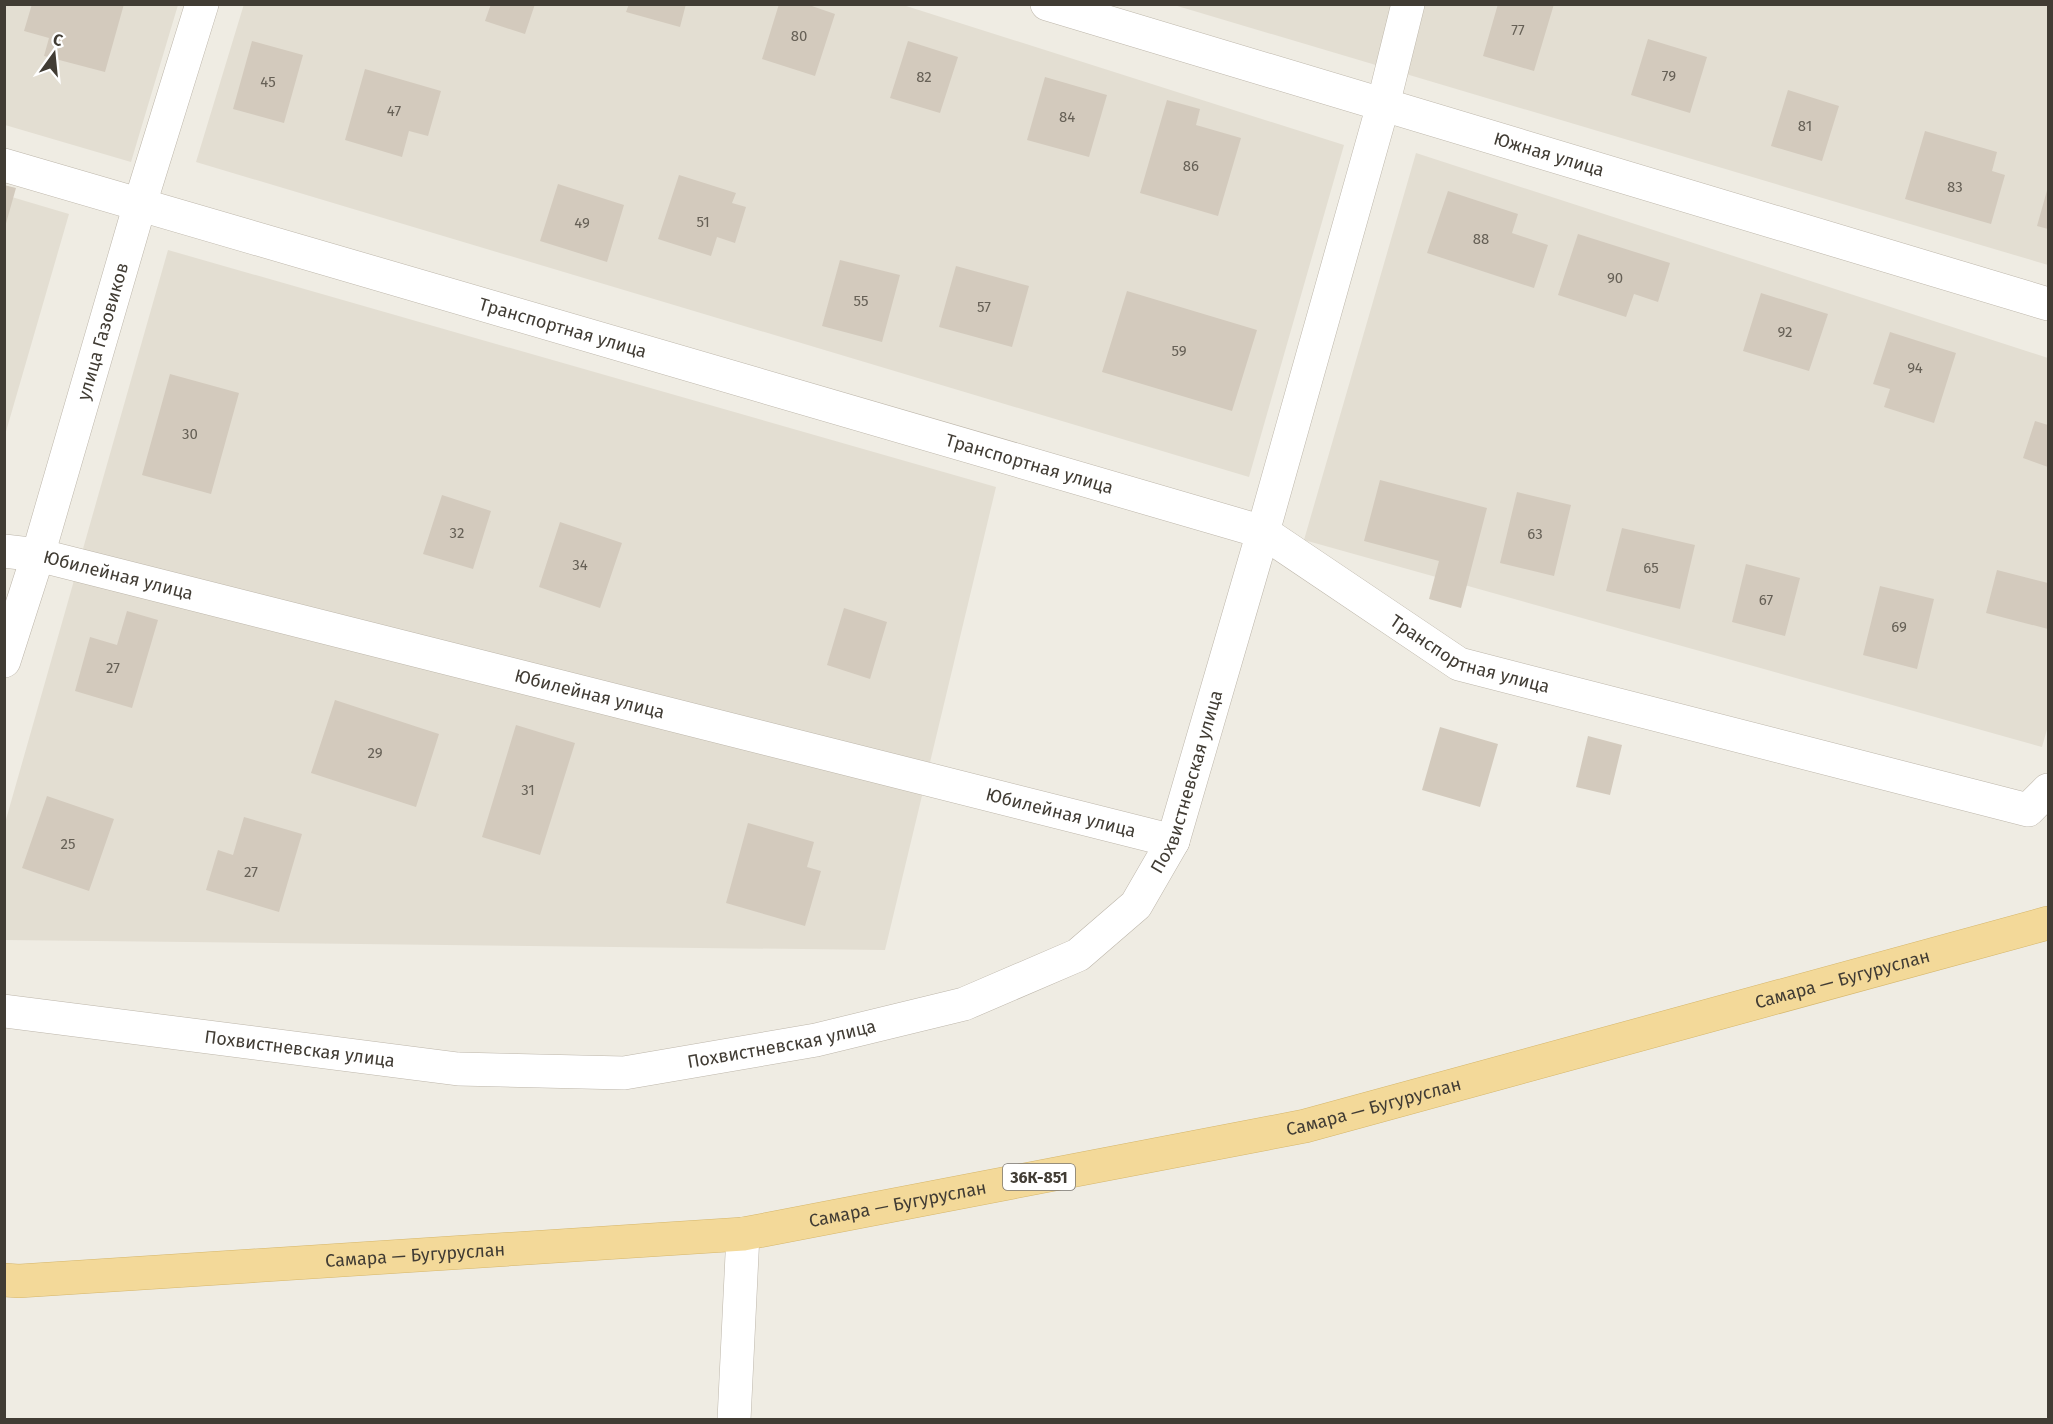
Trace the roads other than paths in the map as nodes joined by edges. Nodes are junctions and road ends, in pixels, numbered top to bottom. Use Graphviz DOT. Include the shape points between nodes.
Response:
graph roads {
  1 [pos="202,4"];
  2 [pos="1047,4"];
  3 [pos="1408,4"];
  4 [pos="1383,105"];
  5 [pos="4,165"];
  6 [pos="140,204"];
  7 [pos="2049,304"];
  8 [pos="1263,532"];
  9 [pos="4,551"];
  10 [pos="38,555"];
  11 [pos="4,661"];
  12 [pos="2038,800"];
  13 [pos="1173,841"];
  14 [pos="2049,923"];
  15 [pos="4,1011"];
  16 [pos="743,1234"];
  17 [pos="4,1280"];
  18 [pos="734,1419"];
  1 -- 6 [label="street, улица Газовиков"];
  2 -- 4 [label="street, Южная улица"];
  3 -- 4 [label="street, Похвистневская улица"];
  4 -- 7 [label="street, Южная улица"];
  4 -- 8 [label="street, Похвистневская улица"];
  5 -- 6 [label="street, Транспортная улица"];
  6 -- 8 [label="street, Транспортная улица"];
  6 -- 10 [label="street, улица Газовиков"];
  8 -- 12 [label="street, Транспортная улица" via="1459,664"];
  8 -- 13 [label="street, Похвистневская улица"];
  9 -- 10 [label="street, Юбилейная улица"];
  10 -- 11 [label="street, улица Газовиков"];
  10 -- 13 [label="street, Юбилейная улица"];
  13 -- 15 [label="street, Похвистневская улица" via="1136,904 1078,955 964,1004 816,1041 624,1073 458,1069"];
  14 -- 16 [label="main road, Самара — Бугуруслан / 36К-851" via="1305,1126"];
  16 -- 17 [label="main road, Самара — Бугуруслан / 36К-851"];
  16 -- 18 [label="street"];
}
